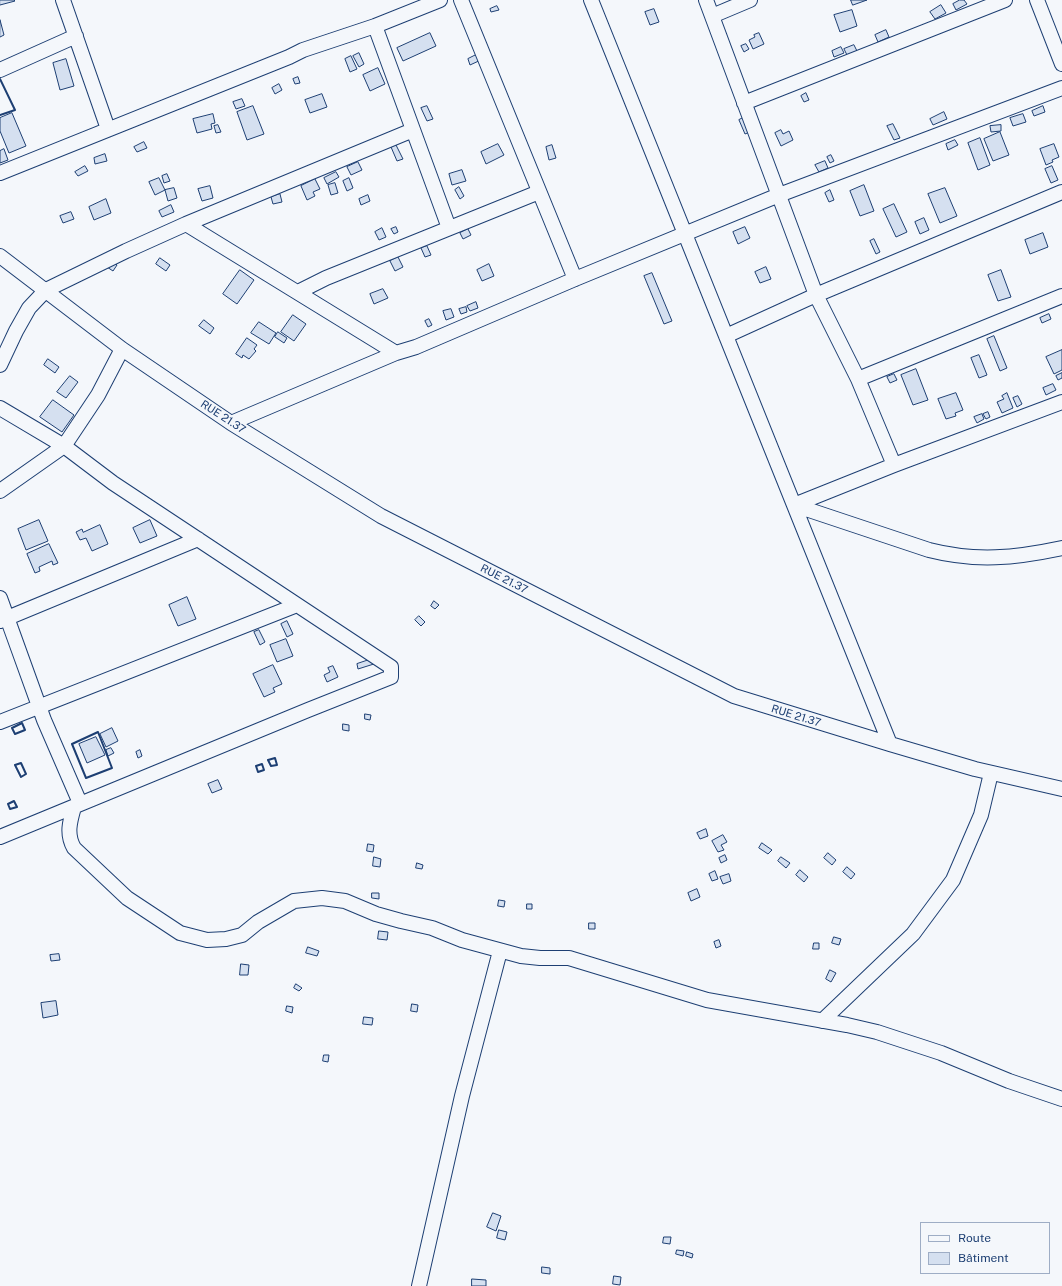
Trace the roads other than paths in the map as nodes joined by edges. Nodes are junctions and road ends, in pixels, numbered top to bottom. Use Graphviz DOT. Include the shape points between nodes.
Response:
graph roads {
  1 [pos="64,0"];
  2 [pos="440,0"];
  3 [pos="461,0"];
  4 [pos="591,0"];
  5 [pos="706,0"];
  6 [pos="750,0"];
  7 [pos="1005,0"];
  8 [pos="1037,0"];
  9 [pos="712,16"];
  10 [pos="375,26"];
  11 [pos="76,36"];
  12 [pos="1062,64"];
  13 [pos="0,70"];
  14 [pos="1062,88"];
  15 [pos="744,103"];
  16 [pos="108,129"];
  17 [pos="413,130"];
  18 [pos="0,174"];
  19 [pos="539,192"];
  20 [pos="1062,192"];
  21 [pos="779,195"];
  22 [pos="186,224"];
  23 [pos="449,228"];
  24 [pos="685,234"];
  25 [pos="0,256"];
  26 [pos="575,279"];
  27 [pos="46,290"];
  28 [pos="298,292"];
  29 [pos="816,295"];
  30 [pos="1062,296"];
  31 [pos="726,336"];
  32 [pos="122,349"];
  33 [pos="396,353"];
  34 [pos="0,365"];
  35 [pos="858,379"];
  36 [pos="1062,402"];
  37 [pos="0,408"];
  38 [pos="231,423"];
  39 [pos="64,446"];
  40 [pos="894,465"];
  41 [pos="0,491"];
  42 [pos="794,505"];
  43 [pos="198,539"];
  44 [pos="1062,548"];
  45 [pos="0,598"];
  46 [pos="297,605"];
  47 [pos="4,620"];
  48 [pos="39,708"];
  49 [pos="0,722"];
  50 [pos="890,744"];
  51 [pos="991,773"];
  52 [pos="1062,789"];
  53 [pos="77,805"];
  54 [pos="0,837"];
  55 [pos="500,950"];
  56 [pos="822,1021"];
  57 [pos="1062,1099"];
  58 [pos="419,1286"];
  1 -- 11 [label="street"];
  2 -- 10 [label="street"];
  3 -- 19 [label="street"];
  4 -- 24 [label="street"];
  5 -- 9 [label="street"];
  6 -- 9 [label="street"];
  7 -- 15 [label="street"];
  8 -- 12 [label="street"];
  9 -- 15 [label="street"];
  10 -- 16 [label="street" via="303,50"];
  10 -- 17 [label="street"];
  11 -- 13 [label="street"];
  11 -- 16 [label="street"];
  14 -- 21 [label="street"];
  15 -- 21 [label="street"];
  16 -- 18 [label="street"];
  17 -- 22 [label="street"];
  17 -- 23 [label="street"];
  19 -- 23 [label="street"];
  19 -- 26 [label="street"];
  20 -- 29 [label="street"];
  21 -- 24 [label="street"];
  21 -- 29 [label="street"];
  22 -- 27 [label="street"];
  22 -- 28 [label="street"];
  23 -- 28 [label="street"];
  24 -- 26 [label="street"];
  24 -- 31 [label="street"];
  25 -- 27 [label="street, RUE 21.37"];
  26 -- 33 [label="street"];
  27 -- 32 [label="street, RUE 21.37"];
  27 -- 34 [label="street" via="29,308"];
  28 -- 33 [label="street"];
  29 -- 31 [label="street"];
  29 -- 35 [label="street"];
  30 -- 35 [label="street"];
  31 -- 42 [label="street"];
  32 -- 38 [label="street, RUE 21.37"];
  32 -- 39 [label="street" via="98,395"];
  33 -- 38 [label="street"];
  35 -- 40 [label="street"];
  36 -- 40 [label="street"];
  37 -- 39 [label="street"];
  38 -- 50 [label="street, RUE 21.37" via="381,516 734,696"];
  39 -- 41 [label="street"];
  39 -- 43 [label="street" via="113,483"];
  40 -- 42 [label="street"];
  42 -- 44 [label="street" via="951,556 1017,556"];
  42 -- 50 [label="street"];
  43 -- 46 [label="street"];
  43 -- 47 [label="street"];
  45 -- 47 [label="street"];
  46 -- 48 [label="street"];
  46 -- 53 [label="street" via="391,667 391,677"];
  47 -- 48 [label="street"];
  48 -- 49 [label="street"];
  48 -- 53 [label="street"];
  50 -- 51 [label="street, RUE 21.37"];
  51 -- 52 [label="street, RUE 21.37"];
  51 -- 56 [label="street" via="981,815 953,880 913,934"];
  53 -- 54 [label="street"];
  53 -- 55 [label="street" via="68,833 74,848 127,898 180,933 207,940 226,939 242,934 294,901 322,898 345,901 401,922 432,928 462,940"];
  55 -- 56 [label="street" via="520,956 569,958 707,1000"];
  55 -- 58 [label="street" via="462,1096"];
  56 -- 57 [label="street" via="877,1032 941,1053 1009,1082"];
}
